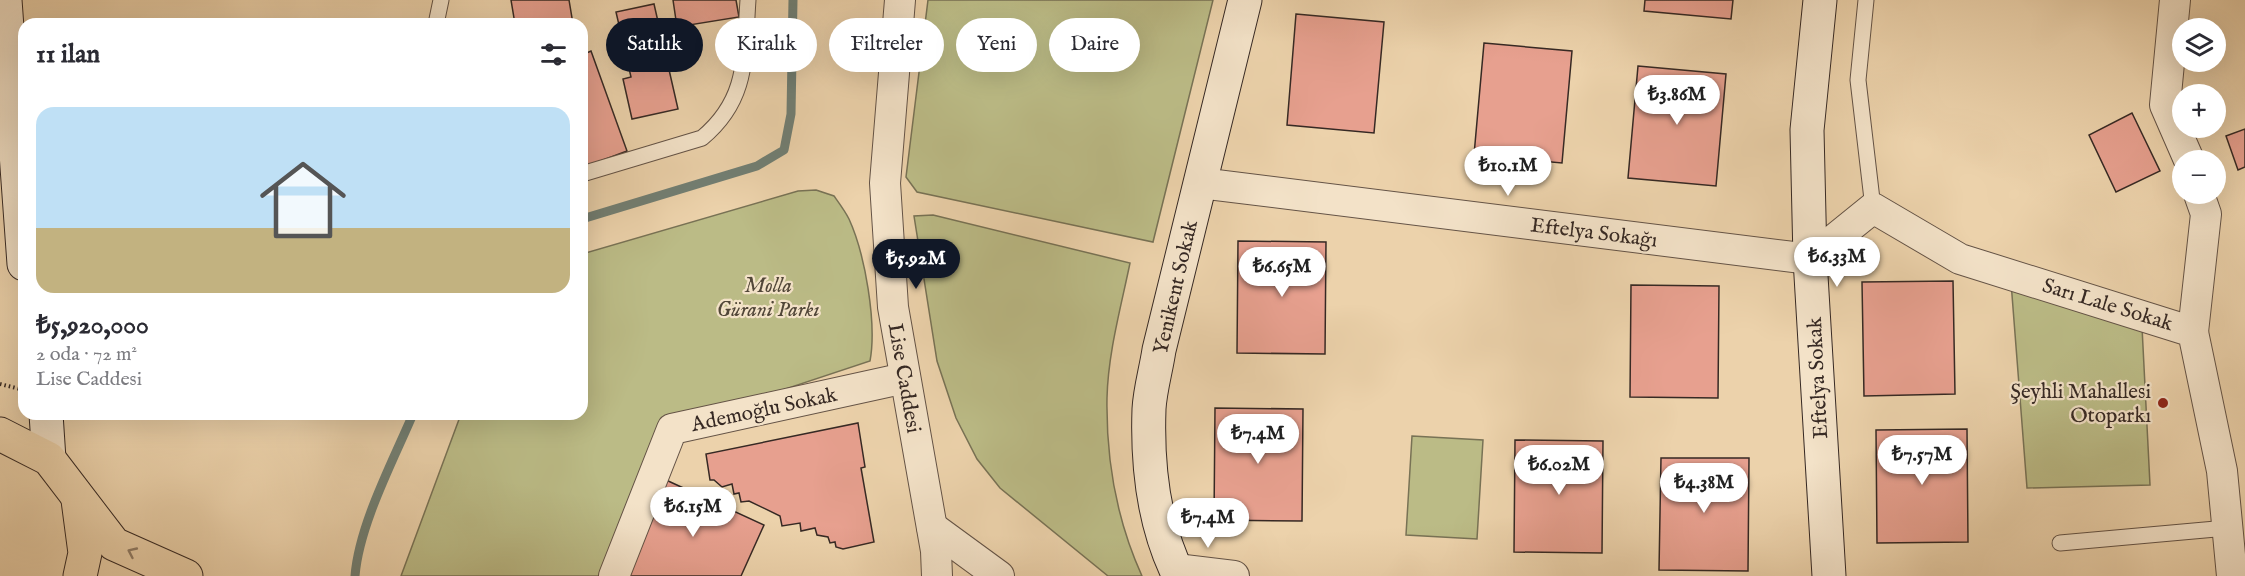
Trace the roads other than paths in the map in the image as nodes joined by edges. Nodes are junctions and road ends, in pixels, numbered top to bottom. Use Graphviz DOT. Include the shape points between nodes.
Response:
graph roads {
  1 [pos="4,0"];
  2 [pos="441,0"];
  3 [pos="747,0"];
  4 [pos="900,0"];
  5 [pos="1245,0"];
  6 [pos="1820,0"];
  7 [pos="1866,0"];
  8 [pos="2175,0"];
  9 [pos="437,18"];
  10 [pos="2185,150"];
  11 [pos="588,172"];
  12 [pos="1200,183"];
  13 [pos="18,185"];
  14 [pos="2203,204"];
  15 [pos="1873,208"];
  16 [pos="1810,259"];
  17 [pos="2193,332"];
  18 [pos="905,378"];
  19 [pos="46,420"];
  20 [pos="0,434"];
  21 [pos="49,459"];
  22 [pos="77,495"];
  23 [pos="932,527"];
  24 [pos="2227,528"];
  25 [pos="2060,543"];
  26 [pos="1177,573"];
  27 [pos="80,576"];
  28 [pos="186,576"];
  29 [pos="615,576"];
  30 [pos="937,576"];
  31 [pos="999,576"];
  32 [pos="1234,576"];
  33 [pos="1829,576"];
  34 [pos="2232,576"];
  1 -- 13 [label="street"];
  2 -- 9 [label="lane"];
  3 -- 11 [label="lane" via="743,72 731,105 717,124 702,138"];
  4 -- 18 [label="street, Lise Caddesi" via="885,183 892,307"];
  5 -- 12 [label="street, Yenikent Sokak"];
  6 -- 16 [label="street, Eftelya Sokak" via="1807,130"];
  7 -- 15 [label="lane" via="1858,80"];
  8 -- 10 [label="street" via="2165,105"];
  12 -- 16 [label="street, Eftelya Sokağı"];
  12 -- 26 [label="street, Yenikent Sokak" via="1159,350 1149,408 1159,522"];
  14 -- 17 [label="street" via="2206,213"];
  15 -- 16 [label="street"];
  15 -- 17 [label="street, Sarı Lale Sokak" via="1960,259"];
  16 -- 33 [label="street, Eftelya Sokak"];
  17 -- 24 [label="street, Sarı Lale Sokak" via="2222,471"];
  18 -- 23 [label="street, Lise Caddesi"];
  18 -- 29 [label="street, Ademoğlu Sokak" via="672,429"];
  19 -- 21 [label="street"];
  20 -- 21 [label="main road"];
  21 -- 22 [label="main road"];
  22 -- 27 [label="main road" via="85,553"];
  28 -- 22 [label="main road, one-way" via="114,544"];
  23 -- 30 [label="street, Lise Caddesi"];
  23 -- 31 [label="street"];
  24 -- 25 [label="lane"];
  24 -- 34 [label="street, Sarı Lale Sokak"];
  26 -- 32 [label="street"];
}
